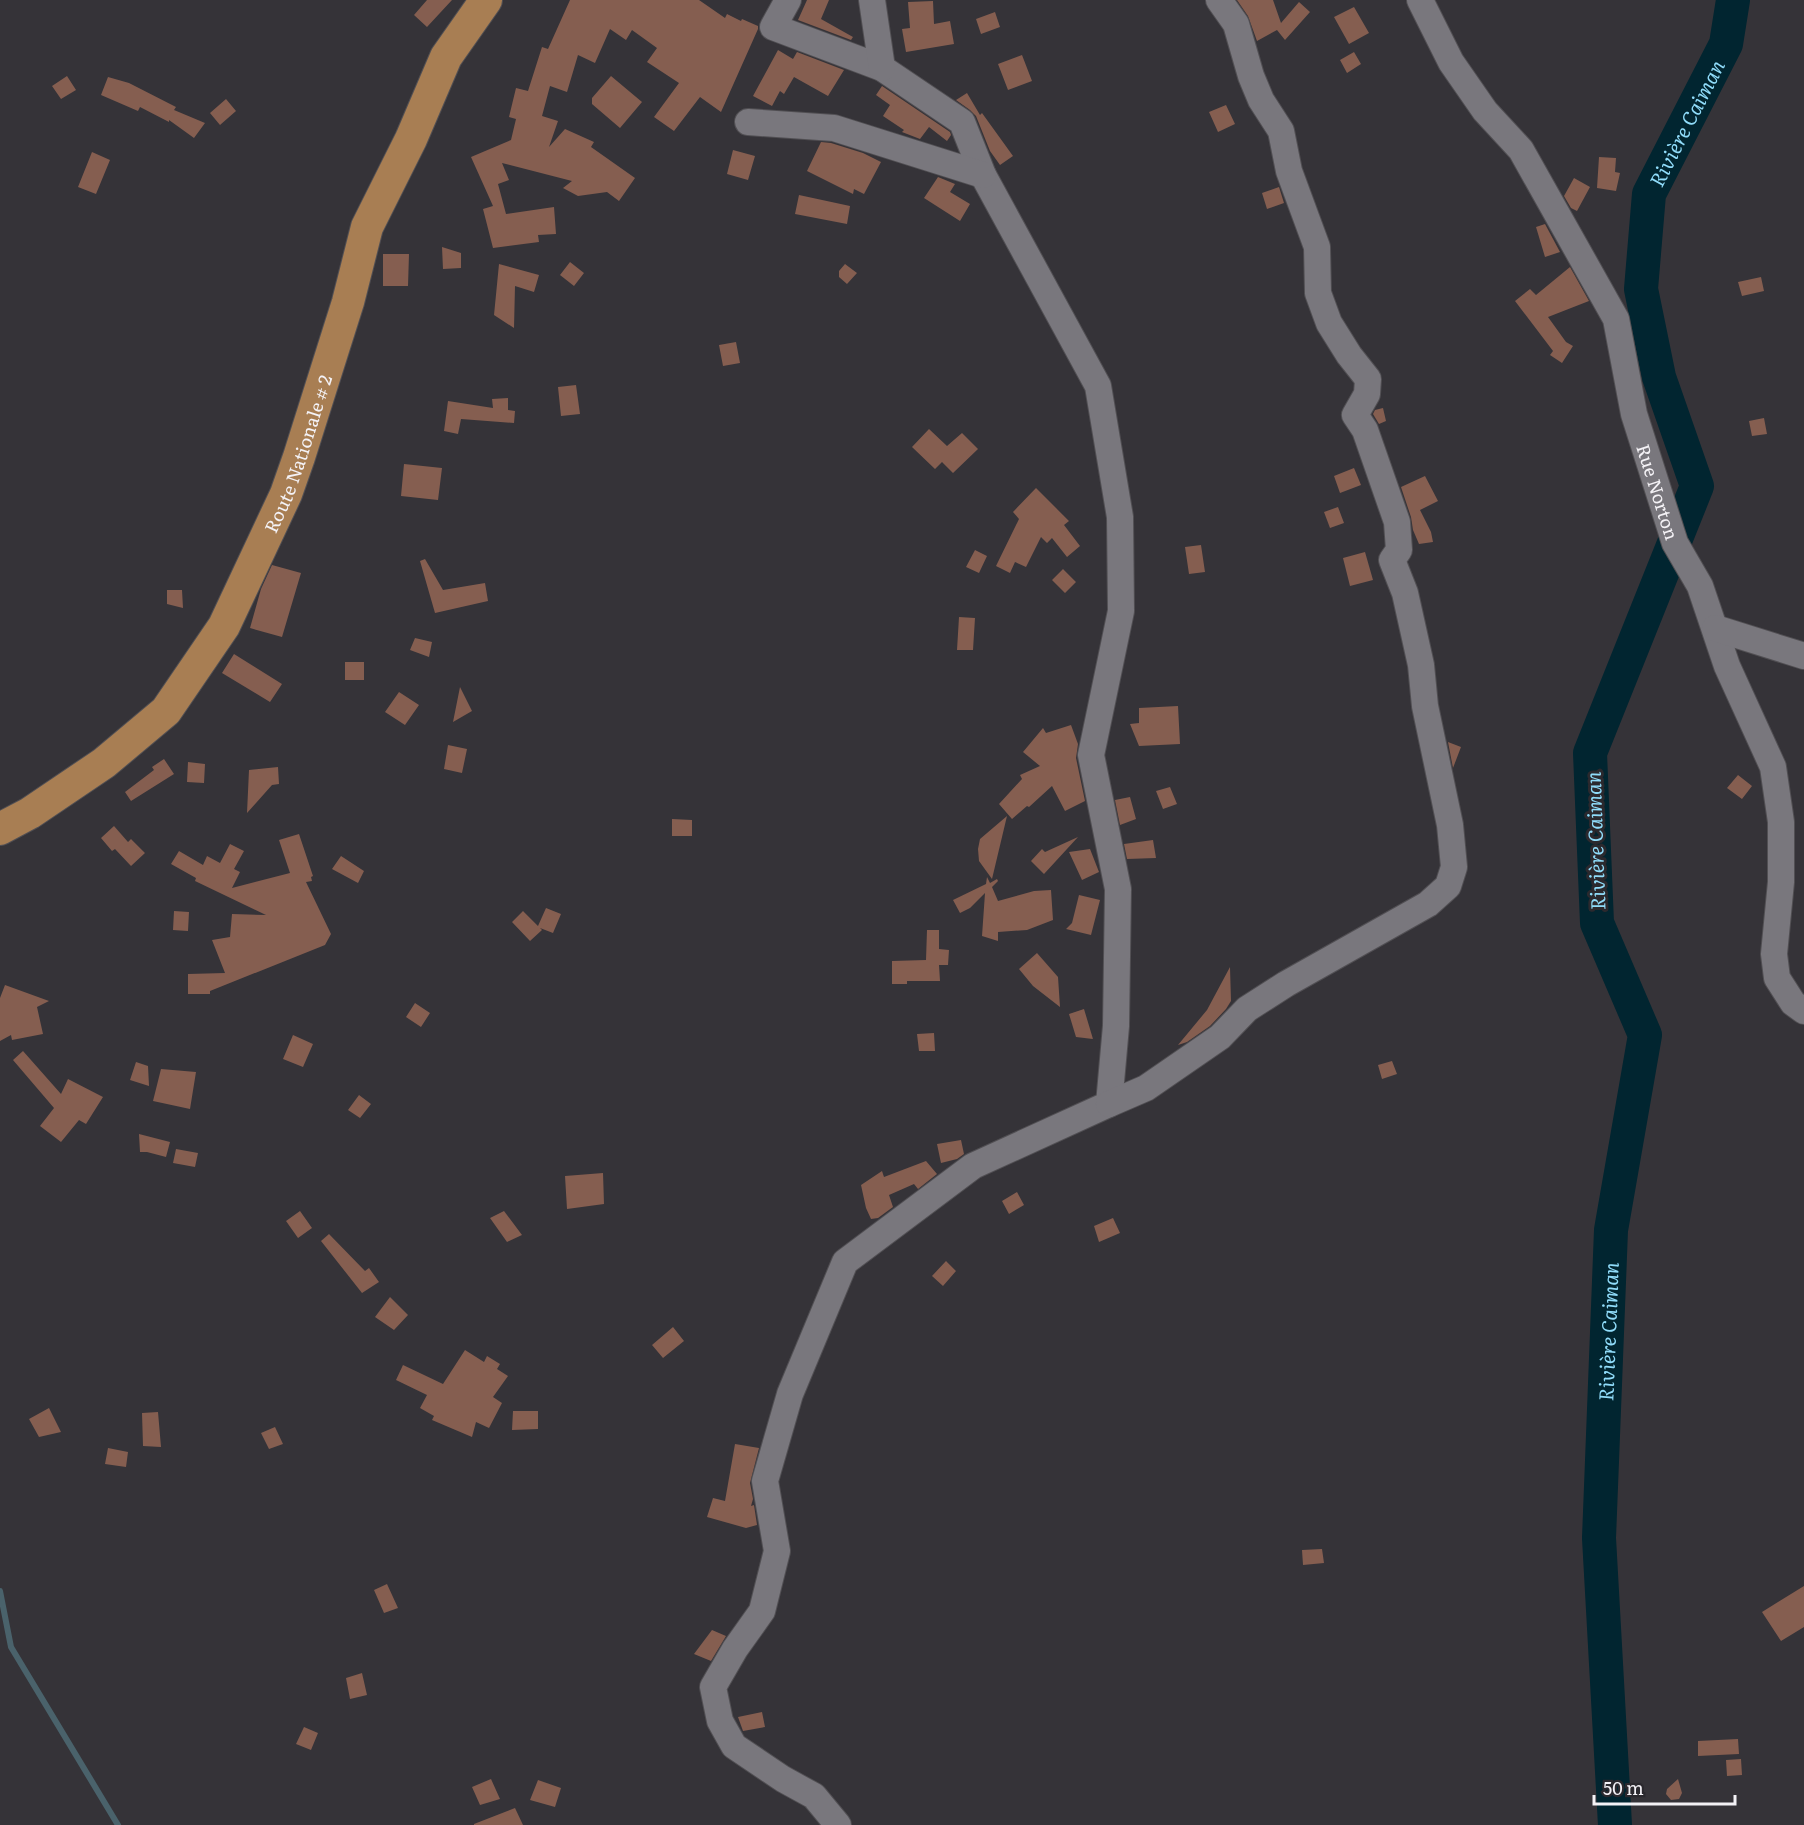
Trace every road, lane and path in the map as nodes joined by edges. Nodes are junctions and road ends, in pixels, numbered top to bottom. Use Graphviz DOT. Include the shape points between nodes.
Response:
graph roads {
  1 [pos="486,0"];
  2 [pos="788,0"];
  3 [pos="872,0"];
  4 [pos="1219,0"];
  5 [pos="1420,0"];
  6 [pos="882,68"];
  7 [pos="748,122"];
  8 [pos="983,175"];
  9 [pos="1715,628"];
  10 [pos="1804,656"];
  11 [pos="0,829"];
  12 [pos="1804,1011"];
  13 [pos="1109,1104"];
  14 [pos="838,1825"];
  1 -- 11 [label="main road, Route Nationale # 2" via="446,57 411,140 367,227 338,335 286,494 224,626 166,711 104,763"];
  2 -- 6 [label="street" via="773,27"];
  3 -- 6 [label="street"];
  4 -- 13 [label="street" via="1236,24 1261,100 1281,130 1289,171 1317,247 1318,294 1329,323 1368,379 1367,394 1355,416 1365,430 1396,522 1399,549 1392,560 1405,593 1420,665 1450,825 1454,867 1448,886 1428,904 1286,984 1156,1082"];
  5 -- 9 [label="street, Rue Norton" via="1451,62 1485,111 1521,150 1616,319 1637,425 1675,543 1700,586"];
  6 -- 8 [label="street" via="962,122"];
  7 -- 8 [label="street" via="834,128"];
  8 -- 13 [label="street" via="1098,387 1120,517 1121,611 1091,755 1118,889 1116,1026"];
  9 -- 10 [label="street"];
  9 -- 12 [label="street, Rue Norton" via="1727,666 1773,767 1781,822 1781,882 1774,954 1777,978 1793,1003"];
  13 -- 14 [label="street" via="973,1166 844,1262 790,1394 765,1481 777,1551 762,1611 713,1687 720,1720 734,1746 814,1796"];
}
